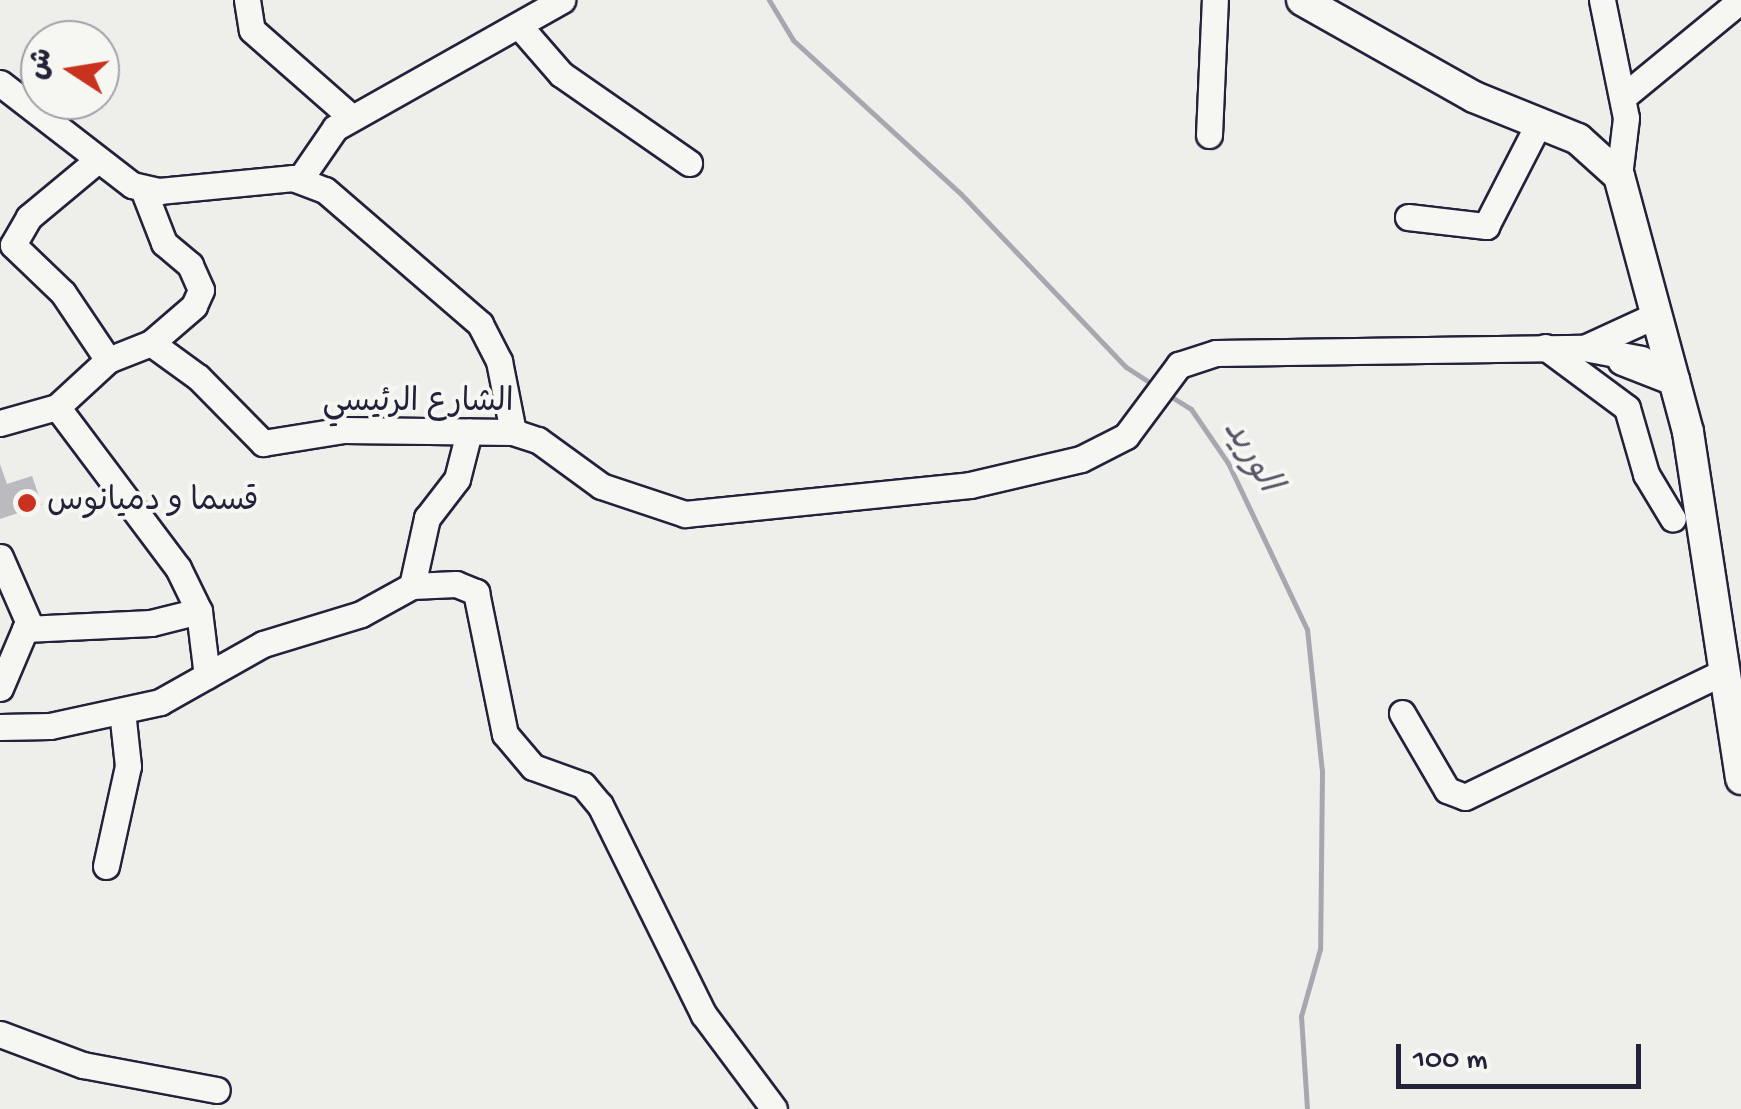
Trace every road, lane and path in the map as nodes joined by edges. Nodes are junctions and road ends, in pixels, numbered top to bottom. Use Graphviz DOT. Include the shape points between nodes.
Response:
graph roads {
  1 [pos="247,0"];
  2 [pos="562,0"];
  3 [pos="1214,0"];
  4 [pos="1302,0"];
  5 [pos="1602,0"];
  6 [pos="1740,4"];
  7 [pos="521,28"];
  8 [pos="0,83"];
  9 [pos="1623,97"];
  10 [pos="351,117"];
  11 [pos="1539,123"];
  12 [pos="1209,135"];
  13 [pos="94,162"];
  14 [pos="689,163"];
  15 [pos="1620,176"];
  16 [pos="300,179"];
  17 [pos="143,189"];
  18 [pos="1408,217"];
  19 [pos="6,250"];
  20 [pos="1656,315"];
  21 [pos="151,343"];
  22 [pos="1545,347"];
  23 [pos="1584,348"];
  24 [pos="108,360"];
  25 [pos="1623,360"];
  26 [pos="1670,368"];
  27 [pos="57,407"];
  28 [pos="0,423"];
  29 [pos="470,432"];
  30 [pos="513,432"];
  31 [pos="1673,518"];
  32 [pos="0,557"];
  33 [pos="412,586"];
  34 [pos="199,612"];
  35 [pos="32,628"];
  36 [pos="1720,674"];
  37 [pos="207,676"];
  38 [pos="0,688"];
  39 [pos="122,711"];
  40 [pos="1402,714"];
  41 [pos="0,728"];
  42 [pos="1741,779"];
  43 [pos="106,866"];
  44 [pos="0,1034"];
  45 [pos="217,1090"];
  46 [pos="774,1109"];
  1 -- 10 [label="street" via="252,30"];
  2 -- 7 [label="street"];
  3 -- 12 [label="street"];
  4 -- 11 [label="main road" via="1474,97"];
  5 -- 9 [label="street"];
  6 -- 9 [label="street"];
  7 -- 10 [label="street"];
  7 -- 14 [label="street" via="561,74"];
  8 -- 13 [label="street"];
  9 -- 15 [label="street"];
  10 -- 16 [label="street" via="321,142"];
  11 -- 15 [label="main road" via="1578,139"];
  11 -- 18 [label="street" via="1486,226"];
  13 -- 17 [label="street"];
  13 -- 19 [label="street" via="29,217"];
  15 -- 20 [label="main road"];
  16 -- 17 [label="street"];
  16 -- 30 [label="street" via="332,195 480,324 499,362"];
  17 -- 21 [label="street" via="164,243 190,265 200,290 194,306"];
  19 -- 24 [label="street" via="63,293"];
  20 -- 23 [label="street"];
  20 -- 26 [label="main road"];
  21 -- 24 [label="street"];
  21 -- 29 [label="street, الشارع الرئيسي" via="198,377 263,443 344,430"];
  22 -- 23 [label="street"];
  22 -- 30 [label="street, الشارع الرئيسي" via="1236,351 1179,365 1119,442 1055,466 970,485 685,514 622,496"];
  22 -- 31 [label="street" via="1627,408 1646,474"];
  23 -- 25 [label="street"];
  24 -- 27 [label="street"];
  25 -- 26 [label="main road"];
  26 -- 36 [label="main road" via="1698,490"];
  27 -- 28 [label="street"];
  27 -- 34 [label="street" via="178,568"];
  29 -- 30 [label="street, الشارع الرئيسي"];
  29 -- 33 [label="street" via="457,479 427,518"];
  32 -- 35 [label="street"];
  33 -- 37 [label="street" via="361,614 263,644"];
  33 -- 46 [label="street" via="456,584 476,592 505,734 532,766 583,785 600,805 704,1015"];
  34 -- 35 [label="street" via="151,622"];
  34 -- 37 [label="street"];
  35 -- 38 [label="street" via="18,635"];
  36 -- 40 [label="street" via="1465,797 1448,790"];
  36 -- 42 [label="main road"];
  37 -- 39 [label="street" via="160,702"];
  39 -- 41 [label="street"];
  39 -- 43 [label="street" via="128,766"];
  44 -- 45 [label="street" via="83,1065"];
}
